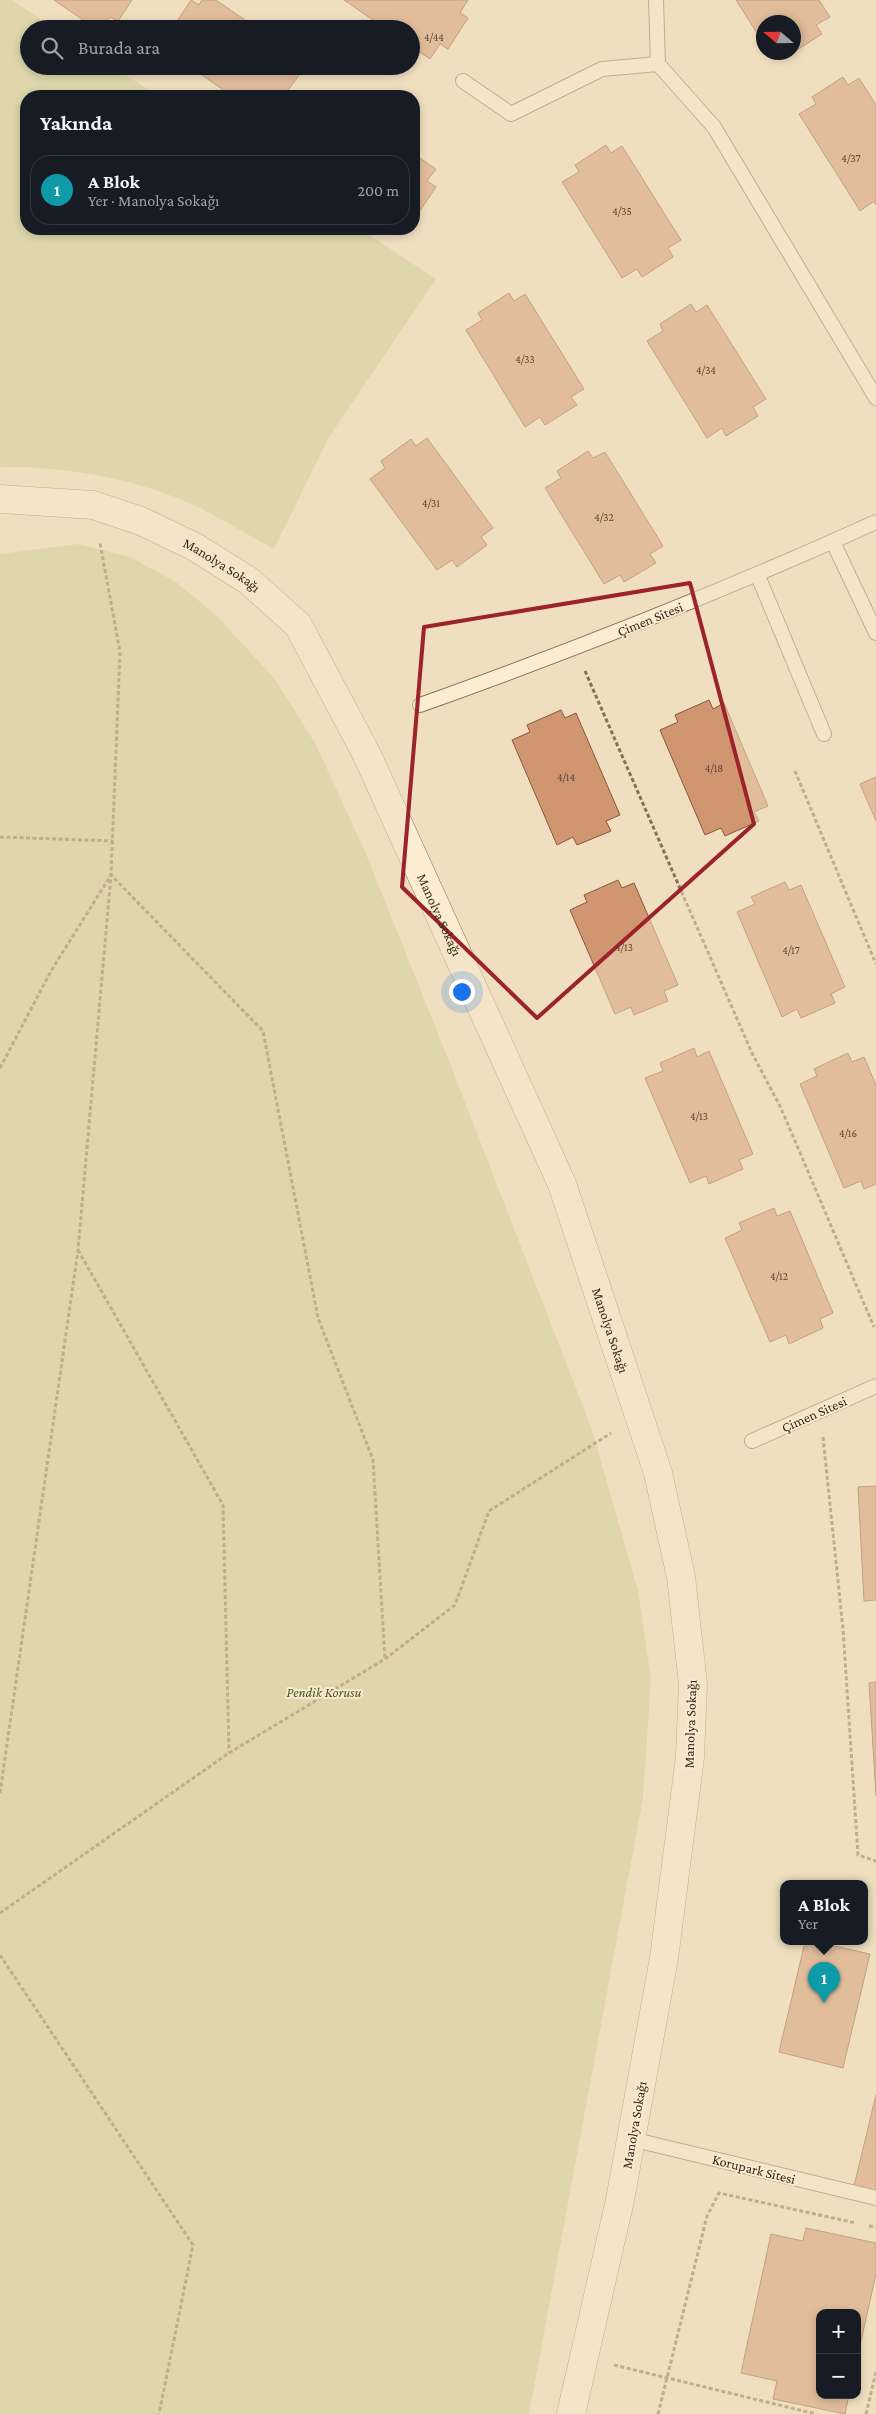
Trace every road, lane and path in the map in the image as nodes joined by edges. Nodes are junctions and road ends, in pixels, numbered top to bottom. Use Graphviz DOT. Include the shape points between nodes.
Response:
graph roads {
  1 [pos="656,0"];
  2 [pos="658,64"];
  3 [pos="463,81"];
  4 [pos="876,398"];
  5 [pos="0,499"];
  6 [pos="93,505"];
  7 [pos="876,522"];
  8 [pos="833,542"];
  9 [pos="758,576"];
  10 [pos="876,633"];
  11 [pos="576,649"];
  12 [pos="420,705"];
  13 [pos="824,734"];
  14 [pos="794,771"];
  15 [pos="0,837"];
  16 [pos="113,841"];
  17 [pos="111,875"];
  18 [pos="876,964"];
  19 [pos="0,1068"];
  20 [pos="78,1250"];
  21 [pos="874,1327"];
  22 [pos="876,1386"];
  23 [pos="820,1411"];
  24 [pos="639,1415"];
  25 [pos="752,1441"];
  26 [pos="384,1659"];
  27 [pos="230,1753"];
  28 [pos="0,1793"];
  29 [pos="876,1860"];
  30 [pos="0,1913"];
  31 [pos="0,1955"];
  32 [pos="631,2139"];
  33 [pos="876,2198"];
  34 [pos="858,2223"];
  35 [pos="867,2225"];
  36 [pos="876,2227"];
  37 [pos="584,2358"];
  38 [pos="876,2372"];
  39 [pos="667,2377"];
  40 [pos="159,2414"];
  41 [pos="571,2414"];
  42 [pos="658,2414"];
  43 [pos="816,2414"];
  44 [pos="866,2414"];
  1 -- 2 [label="lane"];
  2 -- 3 [label="lane" via="602,70 511,114"];
  2 -- 4 [label="lane" via="714,127"];
  5 -- 6 [label="street, Manolya Sokağı"];
  6 -- 16 [label="path" via="120,652"];
  6 -- 24 [label="street, Manolya Sokağı" via="141,521 195,547 249,580 298,625 367,755 562,1184"];
  7 -- 8 [label="lane, Çimen Sitesi"];
  8 -- 9 [label="lane, Çimen Sitesi"];
  8 -- 10 [label="lane"];
  9 -- 11 [label="lane, Çimen Sitesi"];
  9 -- 13 [label="lane"];
  11 -- 12 [label="lane, Çimen Sitesi"];
  11 -- 21 [label="path" via="752,1053 781,1108"];
  14 -- 18 [label="path"];
  15 -- 16 [label="path"];
  16 -- 17 [label="path"];
  17 -- 19 [label="path" via="51,971"];
  17 -- 20 [label="path"];
  17 -- 26 [label="path" via="263,1031 318,1318 372,1460"];
  20 -- 27 [label="path" via="223,1506"];
  20 -- 28 [label="path"];
  22 -- 23 [label="lane, Çimen Sitesi"];
  23 -- 25 [label="lane, Çimen Sitesi"];
  23 -- 29 [label="path" via="843,1629 858,1855"];
  24 -- 26 [label="path" via="489,1511 455,1605"];
  24 -- 32 [label="street, Manolya Sokağı" via="658,1473 681,1577 693,1684 682,1833 664,1958"];
  26 -- 27 [label="path"];
  27 -- 30 [label="path"];
  31 -- 40 [label="path" via="193,2245"];
  32 -- 33 [label="lane, Korupark Sitesi"];
  32 -- 37 [label="street, Manolya Sokağı"];
  34 -- 39 [label="path" via="719,2193 707,2216"];
  35 -- 36 [label="path"];
  37 -- 39 [label="path"];
  37 -- 41 [label="street, Manolya Sokağı"];
  38 -- 44 [label="path"];
  39 -- 42 [label="path"];
  39 -- 43 [label="path"];
}
